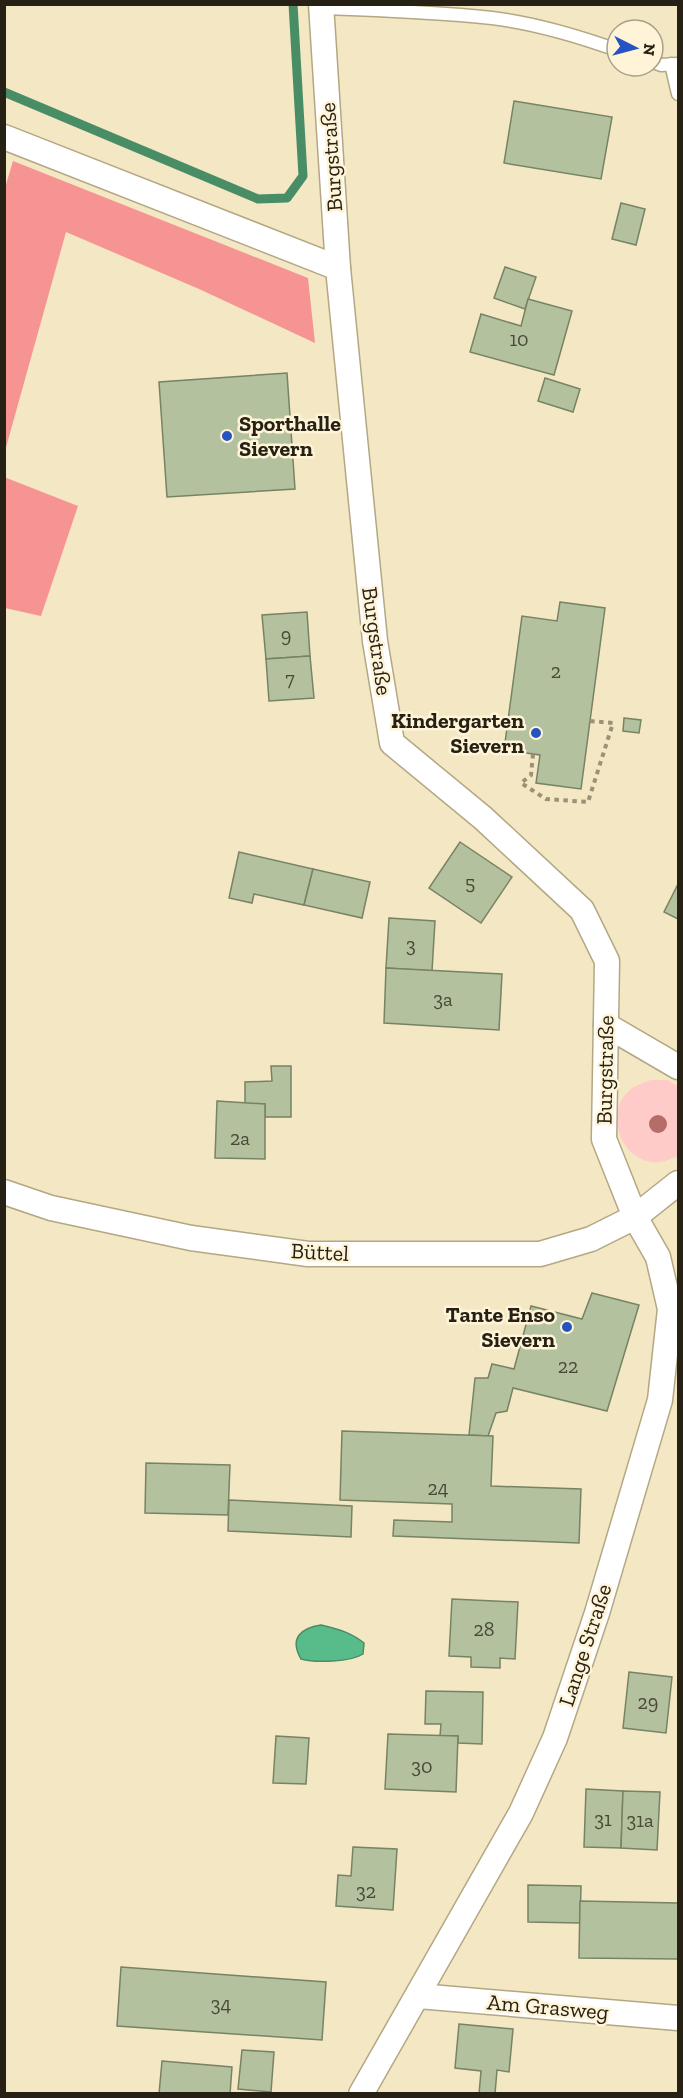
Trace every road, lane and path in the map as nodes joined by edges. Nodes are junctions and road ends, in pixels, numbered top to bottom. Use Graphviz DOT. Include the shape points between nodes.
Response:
graph roads {
  1 [pos="321,6"];
  2 [pos="605,46"];
  3 [pos="675,64"];
  4 [pos="678,94"];
  5 [pos="4,136"];
  6 [pos="338,268"];
  7 [pos="590,721"];
  8 [pos="533,754"];
  9 [pos="606,1026"];
  10 [pos="678,1067"];
  11 [pos="678,1183"];
  12 [pos="4,1192"];
  13 [pos="635,1217"];
  14 [pos="418,1996"];
  15 [pos="678,2018"];
  16 [pos="361,2094"];
  1 -- 2 [label="lane" via="494,18"];
  1 -- 6 [label="street, Burgstraße"];
  3 -- 4 [label="lane"];
  5 -- 6 [label="street"];
  6 -- 9 [label="street, Burgstraße" via="375,641 393,743 483,818 582,910 607,961"];
  7 -- 8 [label="path" via="613,723 588,802 546,799 521,783 531,775"];
  9 -- 10 [label="street"];
  9 -- 13 [label="street, Burgstraße" via="604,1138"];
  11 -- 13 [label="street"];
  12 -- 13 [label="street, Büttel" via="51,1208 191,1238 308,1254 540,1254 591,1239"];
  13 -- 14 [label="street, Lange Straße" via="658,1257 670,1309 660,1400 597,1613 555,1738 521,1813"];
  14 -- 15 [label="street, Am Grasweg"];
  14 -- 16 [label="street, Lange Straße"];
}
